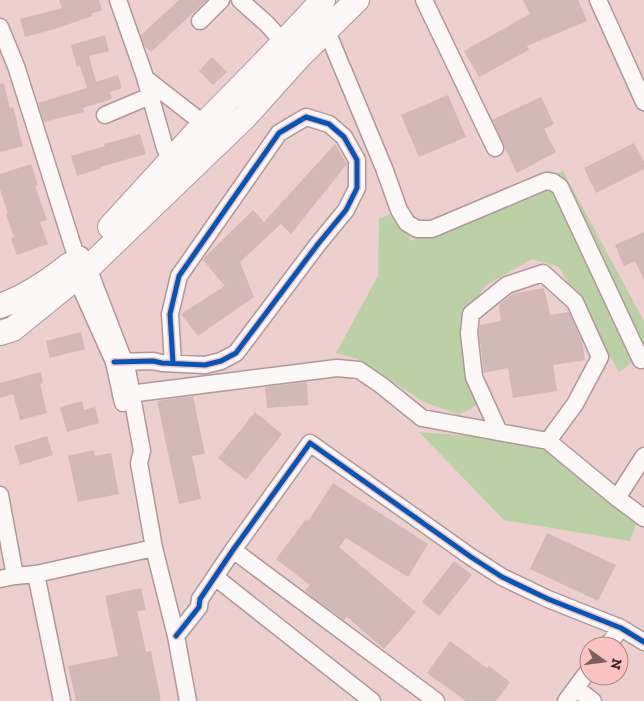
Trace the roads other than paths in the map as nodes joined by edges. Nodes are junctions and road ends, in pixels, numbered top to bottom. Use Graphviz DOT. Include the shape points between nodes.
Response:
graph roads {
  1 [pos="118,0"];
  2 [pos="221,0"];
  3 [pos="240,0"];
  4 [pos="323,0"];
  5 [pos="357,0"];
  6 [pos="424,0"];
  7 [pos="598,0"];
  8 [pos="200,21"];
  9 [pos="0,27"];
  10 [pos="326,29"];
  11 [pos="284,42"];
  12 [pos="145,78"];
  13 [pos="150,96"];
  14 [pos="644,102"];
  15 [pos="105,115"];
  16 [pos="204,124"];
  17 [pos="495,148"];
  18 [pos="171,160"];
  19 [pos="79,263"];
  20 [pos="0,306"];
  21 [pos="0,334"];
  22 [pos="642,360"];
  23 [pos="168,363"];
  24 [pos="120,366"];
  25 [pos="127,394"];
  26 [pos="499,432"];
  27 [pos="548,441"];
  28 [pos="644,456"];
  29 [pos="0,495"];
  30 [pos="617,498"];
  31 [pos="644,518"];
  32 [pos="154,548"];
  33 [pos="233,550"];
  34 [pos="36,574"];
  35 [pos="215,577"];
  36 [pos="8,578"];
  37 [pos="174,628"];
  38 [pos="621,628"];
  39 [pos="615,636"];
  40 [pos="644,642"];
  41 [pos="579,684"];
  42 [pos="571,695"];
  43 [pos="62,701"];
  44 [pos="188,701"];
  45 [pos="372,701"];
  46 [pos="436,701"];
  47 [pos="593,701"];
  1 -- 12 [label="street"];
  2 -- 8 [label="street"];
  3 -- 11 [label="street"];
  4 -- 11 [label="street"];
  5 -- 10 [label="street"];
  6 -- 17 [label="street"];
  7 -- 14 [label="street"];
  9 -- 19 [label="street" via="16,66"];
  10 -- 19 [label="street" via="244,117"];
  10 -- 22 [label="street" via="407,223 417,229 432,229 546,181 554,182 560,187"];
  11 -- 16 [label="street"];
  12 -- 13 [label="street"];
  12 -- 16 [label="street"];
  13 -- 15 [label="street"];
  13 -- 18 [label="street"];
  16 -- 18 [label="street"];
  18 -- 19 [label="street"];
  19 -- 20 [label="street"];
  19 -- 21 [label="street" via="13,329"];
  19 -- 24 [label="street"];
  23 -- 23 [label="street" via="205,365 221,362 236,353 346,210 357,188 358,160 344,137 329,124 306,117 279,133 178,276 170,314"];
  23 -- 24 [label="street" via="153,361"];
  24 -- 25 [label="street"];
  25 -- 26 [label="street" via="337,368 359,370 422,418"];
  25 -- 32 [label="street" via="132,456 139,463"];
  26 -- 27 [label="street"];
  26 -- 27 [label="street" via="474,377 468,333 471,314 507,284 543,273 575,302 600,357 575,404"];
  27 -- 30 [label="street"];
  28 -- 30 [label="street"];
  29 -- 36 [label="street"];
  30 -- 31 [label="street"];
  32 -- 34 [label="street"];
  32 -- 37 [label="street"];
  33 -- 35 [label="street"];
  33 -- 38 [label="street" via="310,443 502,577"];
  33 -- 46 [label="street"];
  34 -- 36 [label="street"];
  34 -- 43 [label="street"];
  35 -- 37 [label="street" via="200,599 192,601"];
  35 -- 45 [label="street"];
  37 -- 44 [label="street"];
  38 -- 39 [label="street"];
  38 -- 40 [label="street"];
  41 -- 42 [label="street"];
  42 -- 47 [label="street"];
}
